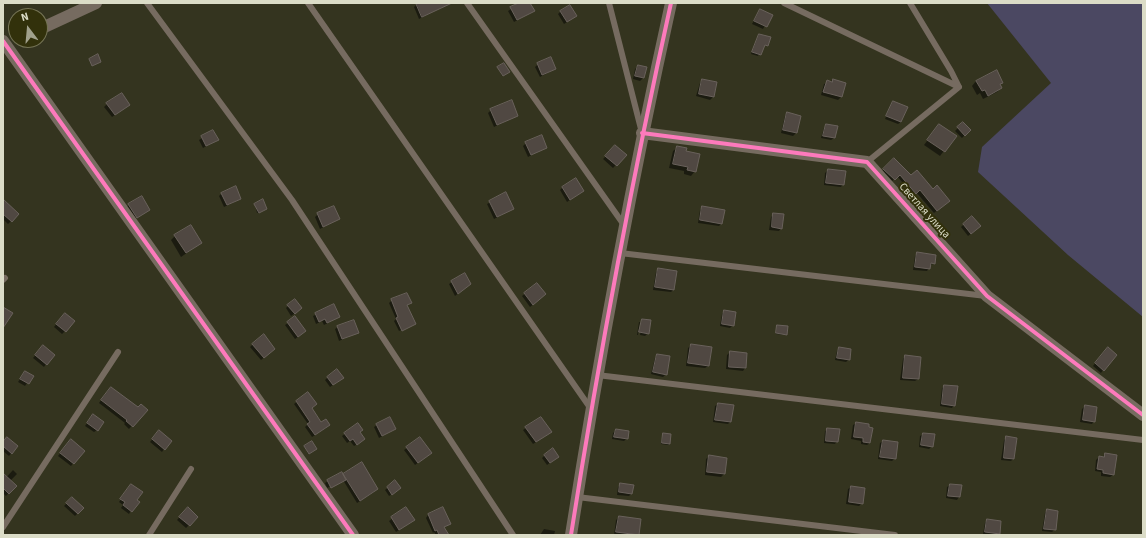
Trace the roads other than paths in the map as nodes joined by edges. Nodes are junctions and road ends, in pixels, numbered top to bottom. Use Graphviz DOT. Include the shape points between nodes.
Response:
graph roads {
  1 [pos="96,3"];
  2 [pos="147,3"];
  3 [pos="308,3"];
  4 [pos="467,3"];
  5 [pos="609,3"];
  6 [pos="671,3"];
  7 [pos="784,3"];
  8 [pos="910,3"];
  9 [pos="48,25"];
  10 [pos="7,43"];
  11 [pos="959,87"];
  12 [pos="642,133"];
  13 [pos="867,162"];
  14 [pos="625,227"];
  15 [pos="620,253"];
  16 [pos="987,296"];
  17 [pos="118,352"];
  18 [pos="597,376"];
  19 [pos="591,409"];
  20 [pos="1143,416"];
  21 [pos="1143,440"];
  22 [pos="191,469"];
  23 [pos="577,497"];
  24 [pos="3,527"];
  25 [pos="149,535"];
  26 [pos="353,535"];
  27 [pos="513,535"];
  28 [pos="571,535"];
  29 [pos="895,535"];
  1 -- 9 [label="street"];
  2 -- 27 [label="lane" via="292,200"];
  3 -- 19 [label="lane"];
  4 -- 14 [label="lane"];
  5 -- 12 [label="lane"];
  6 -- 12 [label="street"];
  7 -- 11 [label="lane"];
  8 -- 11 [label="lane"];
  10 -- 26 [label="street"];
  11 -- 13 [label="lane"];
  12 -- 13 [label="street"];
  12 -- 14 [label="street"];
  13 -- 16 [label="street, Светлая улица"];
  14 -- 15 [label="street"];
  15 -- 16 [label="lane"];
  15 -- 18 [label="street"];
  16 -- 20 [label="street, Светлая улица"];
  17 -- 24 [label="lane"];
  18 -- 19 [label="street"];
  18 -- 21 [label="lane"];
  19 -- 23 [label="street"];
  22 -- 25 [label="lane"];
  23 -- 28 [label="street"];
  23 -- 29 [label="lane"];
}
